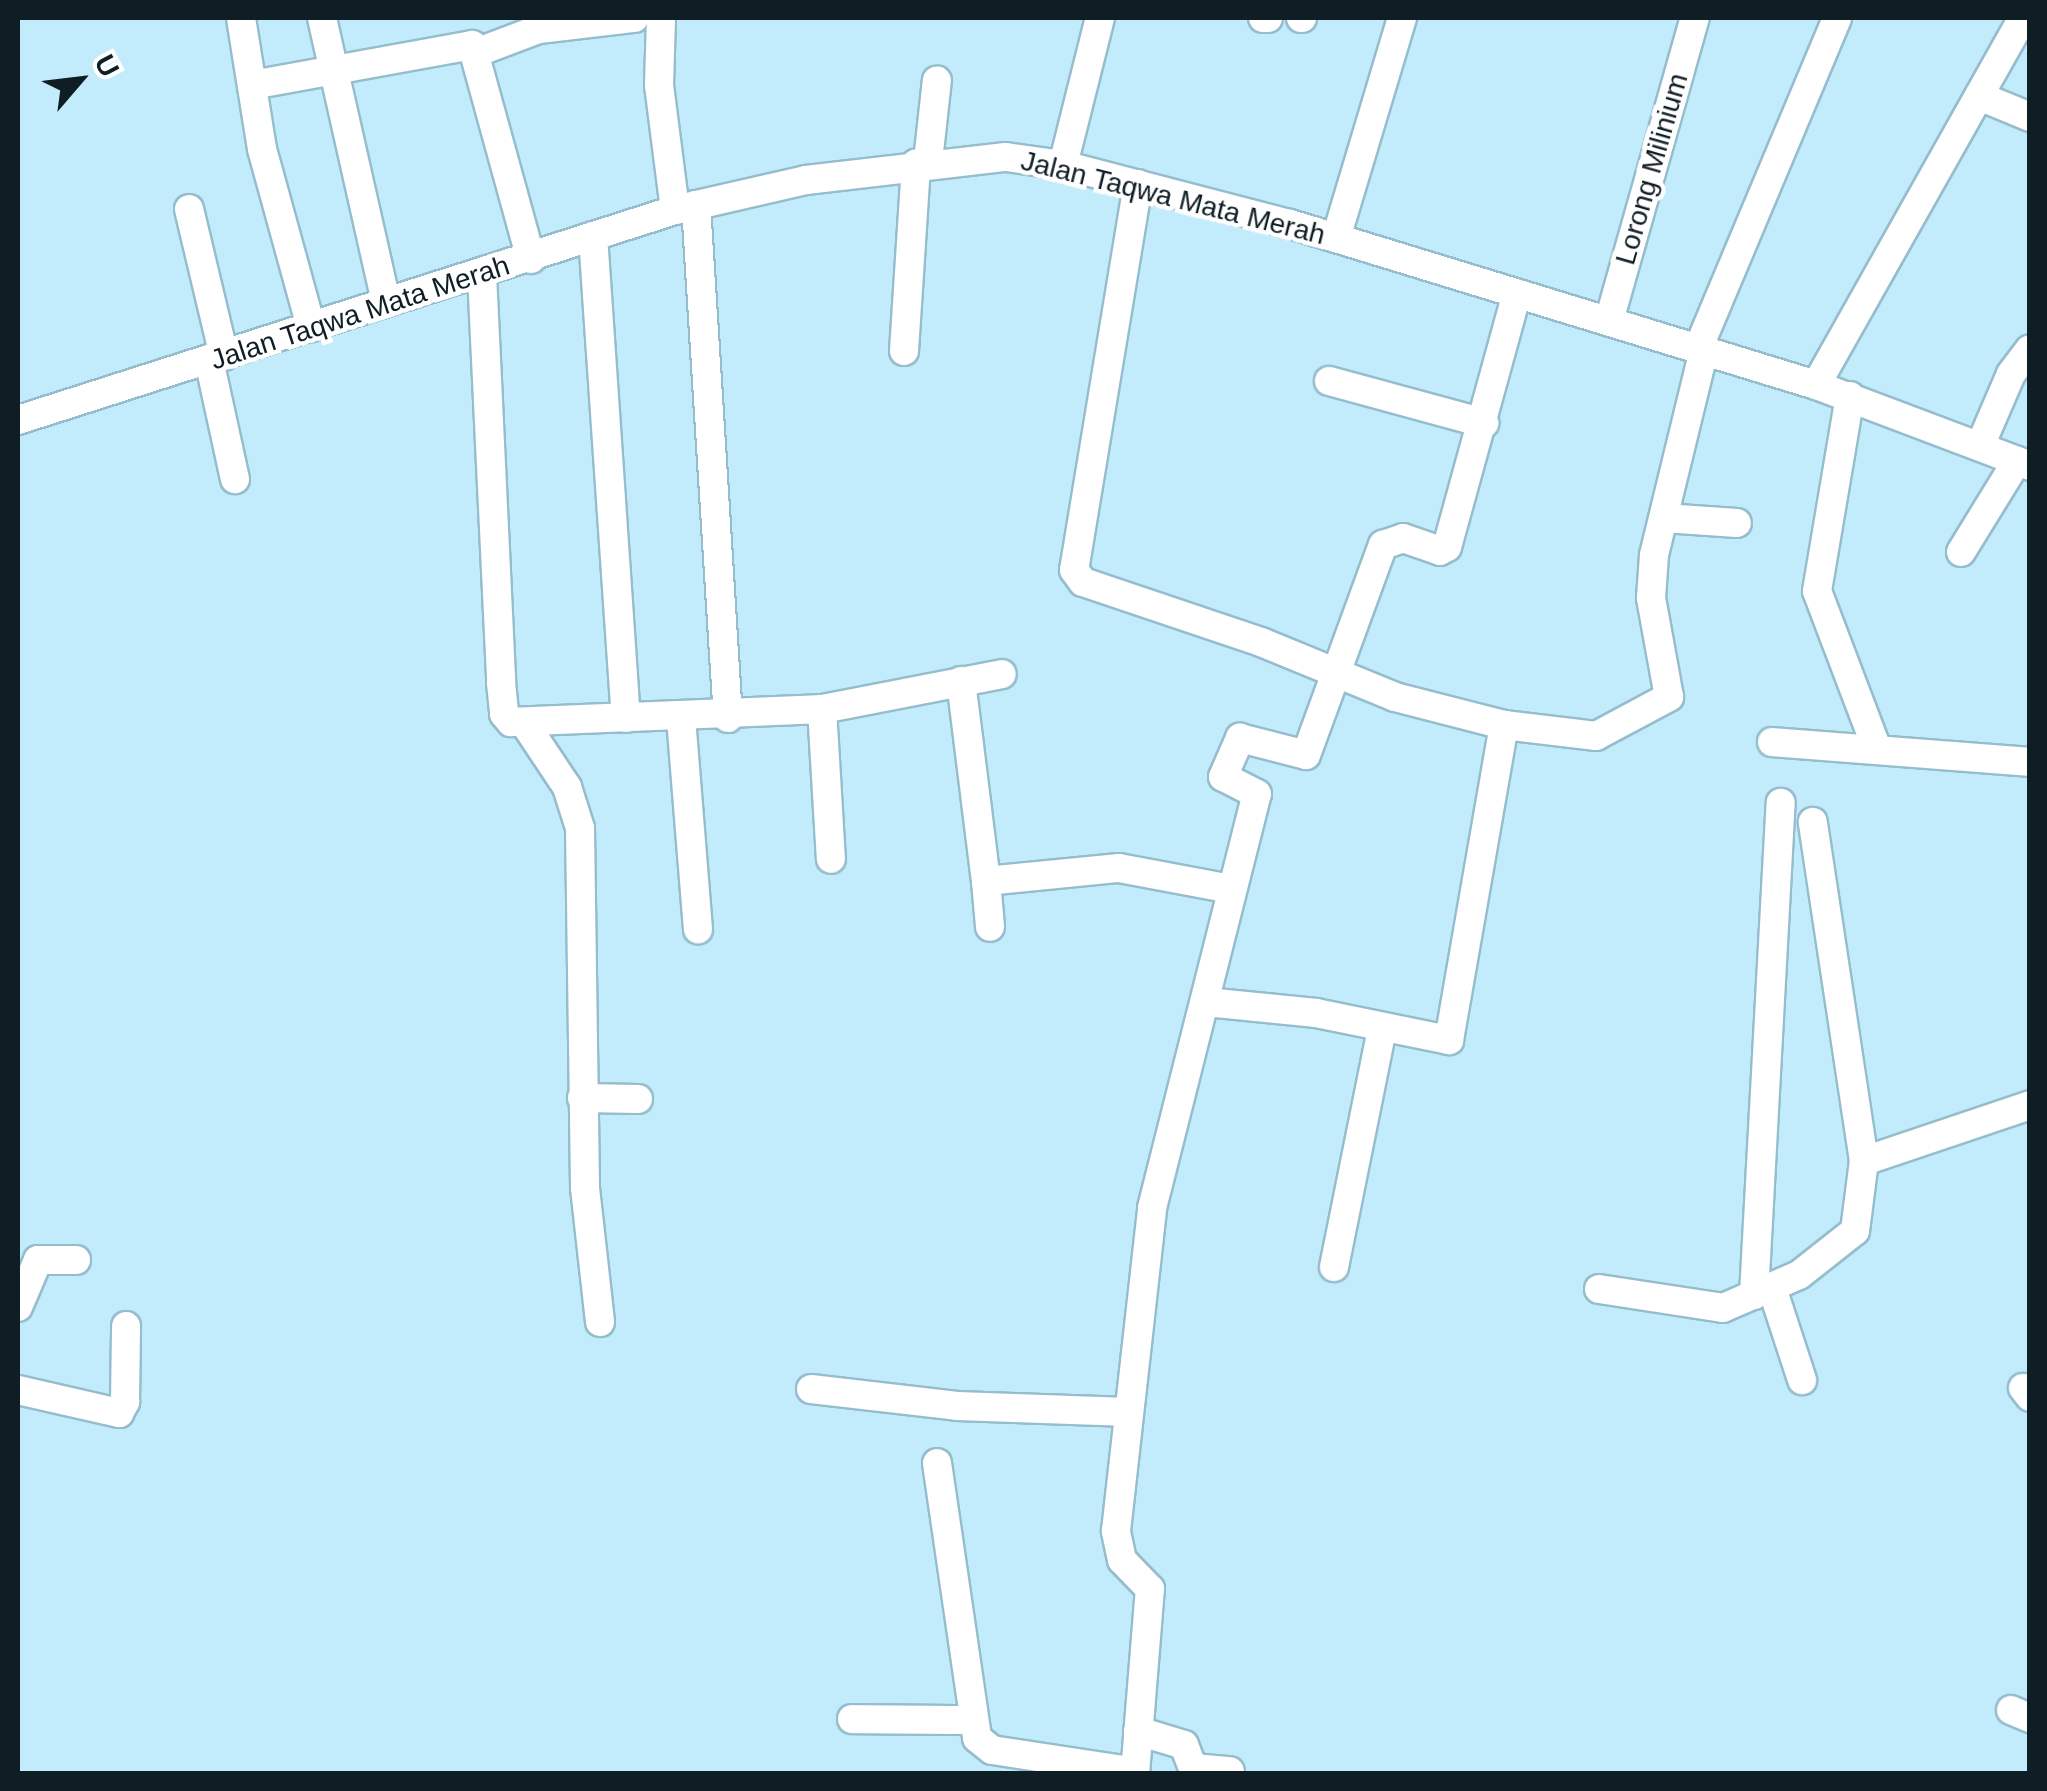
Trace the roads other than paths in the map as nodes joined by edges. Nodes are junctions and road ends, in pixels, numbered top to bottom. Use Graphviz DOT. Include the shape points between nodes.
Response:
graph roads {
  1 [pos="241,18"];
  2 [pos="322,18"];
  3 [pos="634,18"];
  4 [pos="661,18"];
  5 [pos="1100,18"];
  6 [pos="1402,18"];
  7 [pos="1695,18"];
  8 [pos="1838,18"];
  9 [pos="2023,18"];
  10 [pos="478,52"];
  11 [pos="330,69"];
  12 [pos="936,80"];
  13 [pos="252,86"];
  14 [pos="1978,96"];
  15 [pos="2030,117"];
  16 [pos="922,162"];
  17 [pos="1063,165"];
  18 [pos="1138,184"];
  19 [pos="686,208"];
  20 [pos="188,209"];
  21 [pos="594,236"];
  22 [pos="1336,238"];
  23 [pos="532,259"];
  24 [pos="482,274"];
  25 [pos="1517,293"];
  26 [pos="386,302"];
  27 [pos="1609,322"];
  28 [pos="311,327"];
  29 [pos="1701,349"];
  30 [pos="2030,349"];
  31 [pos="904,352"];
  32 [pos="217,358"];
  33 [pos="1329,382"];
  34 [pos="1816,385"];
  35 [pos="1850,396"];
  36 [pos="18,420"];
  37 [pos="1484,423"];
  38 [pos="1980,446"];
  39 [pos="2023,464"];
  40 [pos="235,478"];
  41 [pos="1664,518"];
  42 [pos="1737,522"];
  43 [pos="1961,552"];
  44 [pos="1335,673"];
  45 [pos="1002,674"];
  46 [pos="961,681"];
  47 [pos="822,709"];
  48 [pos="626,718"];
  49 [pos="680,718"];
  50 [pos="728,718"];
  51 [pos="525,724"];
  52 [pos="1504,725"];
  53 [pos="1772,742"];
  54 [pos="1876,749"];
  55 [pos="2030,762"];
  56 [pos="1781,803"];
  57 [pos="1813,822"];
  58 [pos="831,859"];
  59 [pos="986,880"];
  60 [pos="1231,889"];
  61 [pos="990,926"];
  62 [pos="698,929"];
  63 [pos="1206,1002"];
  64 [pos="1382,1030"];
  65 [pos="582,1098"];
  66 [pos="638,1100"];
  67 [pos="2030,1106"];
  68 [pos="1864,1161"];
  69 [pos="76,1260"];
  70 [pos="1334,1266"];
  71 [pos="1599,1289"];
  72 [pos="1763,1292"];
  73 [pos="18,1306"];
  74 [pos="600,1322"];
  75 [pos="126,1326"];
  76 [pos="1802,1380"];
  77 [pos="811,1389"];
  78 [pos="18,1390"];
  79 [pos="1130,1400"];
  80 [pos="937,1464"];
  81 [pos="852,1719"];
  82 [pos="971,1720"];
  83 [pos="1138,1731"];
  84 [pos="1230,1771"];
  85 [pos="1135,1772"];
  1 -- 13 [label="street"];
  2 -- 11 [label="street"];
  3 -- 10 [label="street" via="539,29"];
  4 -- 19 [label="street" via="659,85"];
  5 -- 17 [label="street"];
  6 -- 22 [label="street"];
  7 -- 27 [label="street, Lorong Milinium"];
  8 -- 29 [label="street"];
  9 -- 14 [label="street"];
  10 -- 11 [label="street" via="454,44"];
  10 -- 23 [label="street"];
  11 -- 13 [label="street"];
  11 -- 26 [label="street"];
  12 -- 16 [label="street"];
  13 -- 28 [label="street" via="262,149"];
  14 -- 15 [label="street"];
  14 -- 34 [label="street"];
  16 -- 17 [label="street, Jalan Taqwa Mata Merah" via="1006,157"];
  16 -- 19 [label="street, Jalan Taqwa Mata Merah"];
  16 -- 31 [label="street"];
  17 -- 18 [label="street, Jalan Taqwa Mata Merah"];
  18 -- 22 [label="street, Jalan Taqwa Mata Merah"];
  18 -- 44 [label="street" via="1074,570 1083,582"];
  19 -- 21 [label="street, Jalan Taqwa Mata Merah"];
  19 -- 50 [label="street"];
  20 -- 32 [label="street"];
  21 -- 23 [label="street, Jalan Taqwa Mata Merah"];
  21 -- 48 [label="street"];
  22 -- 25 [label="street, Jalan Taqwa Mata Merah"];
  23 -- 24 [label="street, Jalan Taqwa Mata Merah"];
  24 -- 26 [label="street, Jalan Taqwa Mata Merah"];
  24 -- 51 [label="street" via="504,714"];
  25 -- 27 [label="street, Jalan Taqwa Mata Merah"];
  25 -- 37 [label="street"];
  26 -- 28 [label="street, Jalan Taqwa Mata Merah"];
  27 -- 29 [label="street, Jalan Taqwa Mata Merah"];
  28 -- 32 [label="street, Jalan Taqwa Mata Merah"];
  29 -- 34 [label="street, Jalan Taqwa Mata Merah"];
  29 -- 41 [label="street"];
  30 -- 38 [label="street" via="2010,374"];
  32 -- 36 [label="street, Jalan Taqwa Mata Merah"];
  32 -- 40 [label="street"];
  33 -- 37 [label="street"];
  34 -- 35 [label="street, Jalan Taqwa Mata Merah"];
  35 -- 38 [label="street, Jalan Taqwa Mata Merah"];
  35 -- 54 [label="street" via="1817,591"];
  37 -- 44 [label="street" via="1448,546 1440,552 1403,538 1382,545"];
  38 -- 39 [label="street, Jalan Taqwa Mata Merah"];
  39 -- 43 [label="street"];
  41 -- 42 [label="street"];
  41 -- 52 [label="street" via="1652,598 1669,696 1596,736"];
  44 -- 52 [label="street" via="1395,697"];
  44 -- 60 [label="street" via="1306,755 1240,738 1222,777 1257,794"];
  45 -- 46 [label="street"];
  46 -- 47 [label="street"];
  46 -- 59 [label="street"];
  47 -- 50 [label="street"];
  47 -- 58 [label="street"];
  48 -- 49 [label="street"];
  48 -- 51 [label="street"];
  49 -- 50 [label="street"];
  49 -- 62 [label="street"];
  51 -- 65 [label="street" via="567,787 580,828"];
  52 -- 64 [label="street" via="1450,1038 1443,1043"];
  53 -- 54 [label="street"];
  54 -- 55 [label="street"];
  56 -- 72 [label="street"];
  57 -- 68 [label="street"];
  59 -- 60 [label="street" via="1120,868"];
  59 -- 61 [label="street"];
  60 -- 63 [label="street"];
  63 -- 64 [label="street" via="1316,1012"];
  63 -- 79 [label="street" via="1152,1208"];
  64 -- 70 [label="street"];
  65 -- 66 [label="street"];
  65 -- 74 [label="street"];
  67 -- 68 [label="street"];
  68 -- 72 [label="street" via="1855,1231 1823,1260"];
  69 -- 73 [label="street" via="38,1260"];
  71 -- 72 [label="street" via="1710,1308"];
  72 -- 76 [label="street"];
  75 -- 78 [label="street" via="126,1402 114,1415"];
  77 -- 79 [label="street" via="958,1406"];
  79 -- 83 [label="street" via="1116,1530 1122,1560 1150,1589"];
  80 -- 82 [label="street"];
  81 -- 82 [label="street"];
  82 -- 85 [label="street" via="983,1746 992,1750"];
  83 -- 84 [label="street" via="1184,1744 1193,1768"];
  83 -- 85 [label="street"];
}
